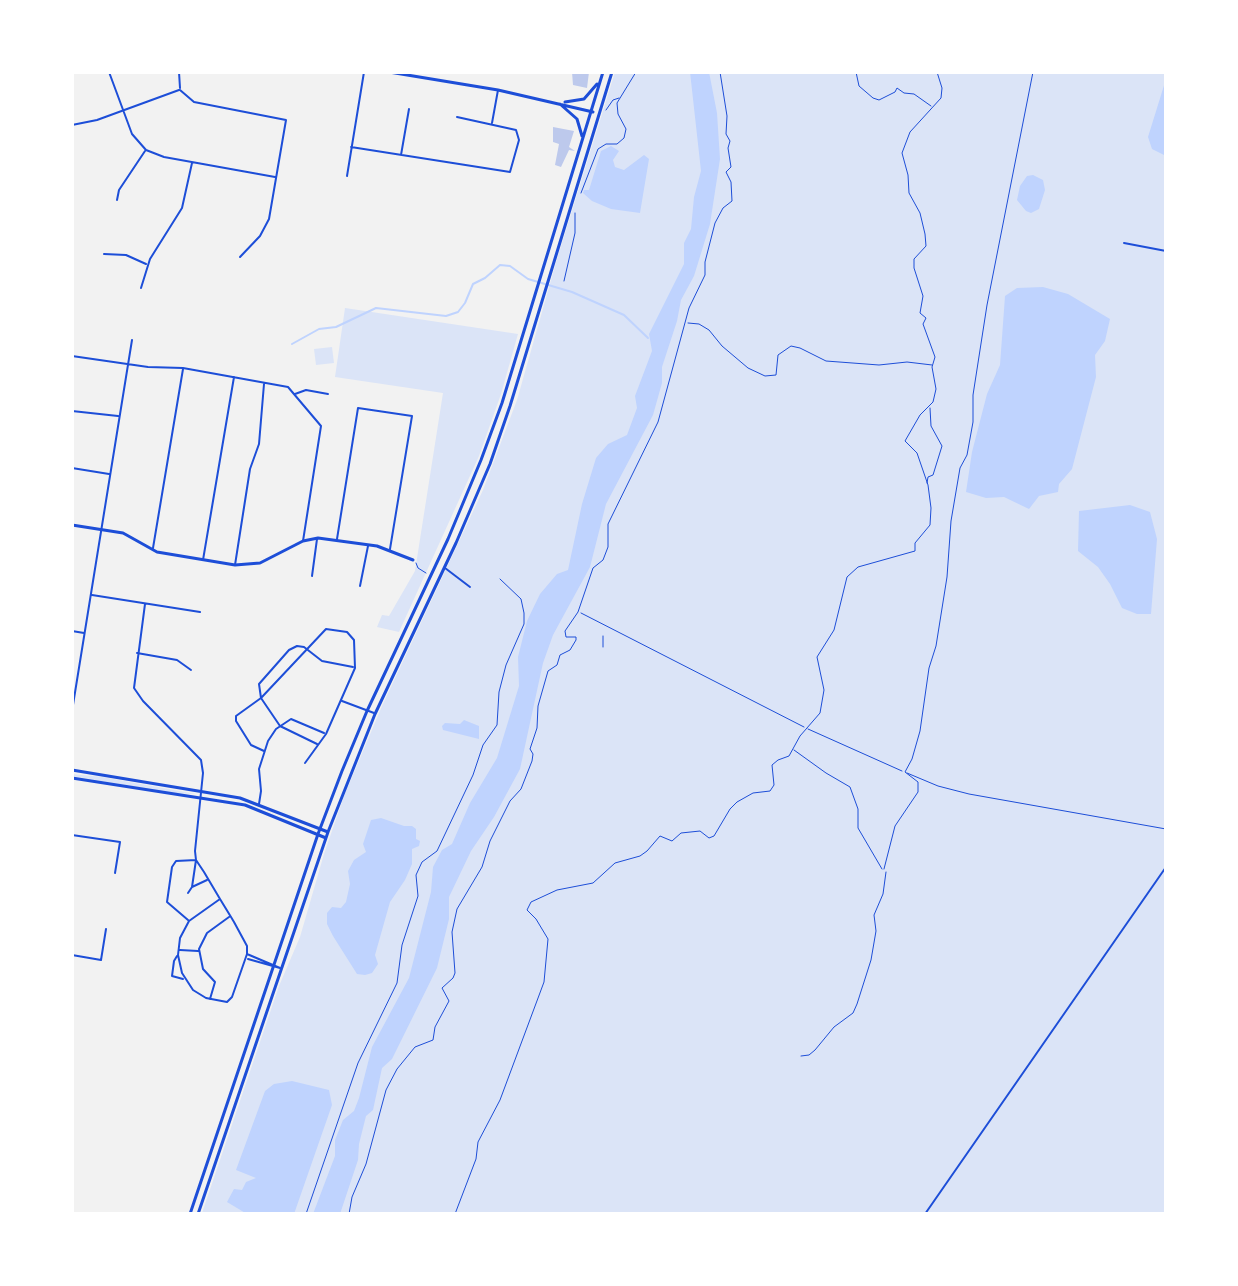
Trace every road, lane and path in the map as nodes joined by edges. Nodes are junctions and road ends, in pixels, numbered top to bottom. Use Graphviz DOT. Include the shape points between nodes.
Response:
graph roads {
  1 [pos="109,72"];
  2 [pos="179,72"];
  3 [pos="364,72"];
  4 [pos="389,72"];
  5 [pos="612,72"];
  6 [pos="636,72"];
  7 [pos="720,72"];
  8 [pos="856,72"];
  9 [pos="937,72"];
  10 [pos="1033,72"];
  11 [pos="602,74"];
  12 [pos="180,90"];
  13 [pos="498,90"];
  14 [pos="619,98"];
  15 [pos="557,102"];
  16 [pos="932,108"];
  17 [pos="409,109"];
  18 [pos="124,111"];
  19 [pos="591,111"];
  20 [pos="601,112"];
  21 [pos="457,117"];
  22 [pos="492,124"];
  23 [pos="72,125"];
  24 [pos="581,143"];
  25 [pos="351,147"];
  26 [pos="146,150"];
  27 [pos="401,155"];
  28 [pos="192,162"];
  29 [pos="347,176"];
  30 [pos="277,177"];
  31 [pos="578,198"];
  32 [pos="117,200"];
  33 [pos="575,207"];
  34 [pos="1124,243"];
  35 [pos="1166,251"];
  36 [pos="104,254"];
  37 [pos="240,257"];
  38 [pos="147,265"];
  39 [pos="564,281"];
  40 [pos="141,288"];
  41 [pos="73,316"];
  42 [pos="685,322"];
  43 [pos="72,325"];
  44 [pos="132,340"];
  45 [pos="72,356"];
  46 [pos="128,364"];
  47 [pos="932,367"];
  48 [pos="183,368"];
  49 [pos="234,376"];
  50 [pos="264,382"];
  51 [pos="328,394"];
  52 [pos="294,395"];
  53 [pos="933,402"];
  54 [pos="72,411"];
  55 [pos="119,416"];
  56 [pos="72,468"];
  57 [pos="110,474"];
  58 [pos="927,483"];
  59 [pos="72,525"];
  60 [pos="100,529"];
  61 [pos="318,538"];
  62 [pos="337,540"];
  63 [pos="303,541"];
  64 [pos="368,544"];
  65 [pos="152,550"];
  66 [pos="390,550"];
  67 [pos="203,560"];
  68 [pos="413,560"];
  69 [pos="235,565"];
  70 [pos="444,568"];
  71 [pos="312,576"];
  72 [pos="500,579"];
  73 [pos="360,586"];
  74 [pos="470,587"];
  75 [pos="92,595"];
  76 [pos="145,604"];
  77 [pos="200,612"];
  78 [pos="578,612"];
  79 [pos="72,631"];
  80 [pos="85,633"];
  81 [pos="603,636"];
  82 [pos="603,647"];
  83 [pos="307,649"];
  84 [pos="137,653"];
  85 [pos="355,668"];
  86 [pos="191,670"];
  87 [pos="261,698"];
  88 [pos="341,701"];
  89 [pos="72,711"];
  90 [pos="367,711"];
  91 [pos="375,714"];
  92 [pos="280,726"];
  93 [pos="806,728"];
  94 [pos="326,734"];
  95 [pos="318,745"];
  96 [pos="792,750"];
  97 [pos="264,751"];
  98 [pos="305,763"];
  99 [pos="72,770"];
  100 [pos="905,772"];
  101 [pos="72,778"];
  102 [pos="201,792"];
  103 [pos="200,800"];
  104 [pos="258,807"];
  105 [pos="320,829"];
  106 [pos="1166,829"];
  107 [pos="328,832"];
  108 [pos="318,834"];
  109 [pos="72,835"];
  110 [pos="326,838"];
  111 [pos="196,860"];
  112 [pos="1166,867"];
  113 [pos="884,869"];
  114 [pos="115,873"];
  115 [pos="208,880"];
  116 [pos="192,887"];
  117 [pos="188,893"];
  118 [pos="220,899"];
  119 [pos="231,917"];
  120 [pos="189,921"];
  121 [pos="106,929"];
  122 [pos="178,949"];
  123 [pos="199,951"];
  124 [pos="72,955"];
  125 [pos="178,955"];
  126 [pos="246,956"];
  127 [pos="274,965"];
  128 [pos="281,969"];
  129 [pos="185,978"];
  130 [pos="210,1000"];
  131 [pos="801,1056"];
  132 [pos="190,1214"];
  133 [pos="198,1214"];
  134 [pos="306,1214"];
  135 [pos="349,1214"];
  136 [pos="455,1214"];
  137 [pos="925,1214"];
  1 -- 18 [label="street"];
  2 -- 12 [label="street"];
  3 -- 25 [label="street"];
  4 -- 13 [label="main road"];
  5 -- 20 [label="main road"];
  6 -- 14 [label="path"];
  7 -- 42 [label="path" via="732,201 715,223 705,275"];
  8 -- 16 [label="path" via="862,91 873,98 879,100 897,88"];
  9 -- 16 [label="path" via="942,96"];
  10 -- 100 [label="path" via="987,305 973,422 953,507 947,577 920,731"];
  11 -- 15 [label="main road" via="584,99"];
  11 -- 19 [label="main road"];
  12 -- 18 [label="street"];
  12 -- 30 [label="street" via="194,102 286,120"];
  13 -- 15 [label="main road"];
  13 -- 22 [label="street"];
  14 -- 20 [label="path"];
  14 -- 31 [label="path" via="617,110 626,133 620,142 598,149"];
  15 -- 19 [label="main road"];
  15 -- 24 [label="main road" via="577,119"];
  16 -- 47 [label="path" via="910,132 902,153 909,193 925,234 926,246 914,259 914,268 923,296 920,313 926,318 923,324 935,357"];
  17 -- 27 [label="street"];
  18 -- 23 [label="street"];
  18 -- 26 [label="street" via="134,138"];
  19 -- 20 [label="main road"];
  19 -- 24 [label="main road"];
  20 -- 70 [label="main road" via="510,406"];
  21 -- 22 [label="street"];
  22 -- 27 [label="street" via="518,134 510,172"];
  24 -- 90 [label="main road" via="481,460"];
  25 -- 27 [label="street"];
  25 -- 29 [label="street"];
  26 -- 28 [label="street"];
  26 -- 32 [label="street"];
  28 -- 30 [label="street"];
  28 -- 38 [label="street" via="182,208"];
  30 -- 37 [label="street" via="267,224"];
  33 -- 39 [label="path"];
  34 -- 35 [label="street"];
  36 -- 38 [label="street" via="126,255"];
  38 -- 40 [label="street"];
  41 -- 43 [label="street"];
  42 -- 47 [label="path" via="709,330 748,368 765,376 776,375 778,355 791,346 826,361"];
  42 -- 78 [label="path" via="658,422 608,524 608,547 593,568"];
  44 -- 46 [label="street"];
  45 -- 46 [label="street"];
  46 -- 48 [label="street"];
  46 -- 55 [label="street"];
  47 -- 53 [label="path"];
  48 -- 49 [label="street"];
  48 -- 65 [label="street"];
  49 -- 50 [label="street"];
  49 -- 67 [label="street"];
  50 -- 52 [label="street" via="285,385"];
  50 -- 69 [label="street" via="259,444"];
  51 -- 52 [label="street" via="306,390"];
  52 -- 63 [label="street" via="321,426"];
  53 -- 58 [label="path" via="931,426 942,446"];
  53 -- 58 [label="path" via="905,441 917,453"];
  54 -- 55 [label="street"];
  55 -- 57 [label="street"];
  56 -- 57 [label="street"];
  57 -- 60 [label="street"];
  58 -- 93 [label="path" via="931,521 915,551 858,567 847,577 834,630 817,657 824,690 821,709"];
  59 -- 60 [label="main road"];
  60 -- 65 [label="main road" via="128,535"];
  60 -- 75 [label="street"];
  61 -- 62 [label="main road"];
  61 -- 63 [label="main road"];
  61 -- 71 [label="street"];
  62 -- 64 [label="main road"];
  62 -- 66 [label="street" via="358,408 412,416"];
  63 -- 69 [label="main road" via="260,563"];
  64 -- 66 [label="main road"];
  64 -- 73 [label="street"];
  65 -- 67 [label="main road"];
  66 -- 68 [label="main road"];
  67 -- 69 [label="main road"];
  70 -- 74 [label="street"];
  70 -- 91 [label="main road"];
  72 -- 134 [label="path" via="523,604 524,624 506,665 497,725 483,745 437,851 422,862 416,875 418,896 402,945 397,983 353,1074"];
  75 -- 76 [label="street"];
  75 -- 80 [label="street"];
  76 -- 77 [label="street"];
  76 -- 84 [label="street"];
  78 -- 93 [label="path"];
  78 -- 135 [label="path" via="565,631 566,637 576,637 573,645 548,671 530,749 532,761 521,789 510,801 457,909 452,932 455,973 442,986 448,1005 433,1040 415,1047 391,1080"];
  79 -- 80 [label="street"];
  80 -- 89 [label="street"];
  81 -- 82 [label="path"];
  83 -- 85 [label="street" via="322,661"];
  83 -- 85 [label="street" via="326,629 351,634"];
  83 -- 87 [label="street"];
  83 -- 87 [label="street" via="289,650 259,684"];
  84 -- 86 [label="street" via="177,660"];
  84 -- 102 [label="street" via="136,694 198,756"];
  85 -- 88 [label="street"];
  87 -- 92 [label="street"];
  87 -- 97 [label="street" via="235,719 251,745"];
  88 -- 90 [label="street"];
  88 -- 94 [label="street"];
  90 -- 91 [label="street"];
  90 -- 105 [label="main road"];
  91 -- 107 [label="main road"];
  92 -- 94 [label="street" via="291,719"];
  92 -- 95 [label="street"];
  92 -- 97 [label="street"];
  93 -- 96 [label="path"];
  93 -- 100 [label="path"];
  94 -- 95 [label="street"];
  95 -- 98 [label="street"];
  96 -- 113 [label="path" via="850,787 858,828"];
  96 -- 136 [label="path" via="772,765 770,791 737,802 714,836 700,831 681,833 672,841 660,836 647,851 617,861 590,885 557,890 531,902 527,910 541,925 548,945 539,995 500,1100 478,1142"];
  97 -- 104 [label="street"];
  99 -- 102 [label="main road"];
  100 -- 106 [label="path" via="969,794"];
  100 -- 113 [label="path" via="918,782 918,792 895,826"];
  101 -- 103 [label="main road"];
  102 -- 103 [label="street"];
  102 -- 104 [label="main road"];
  103 -- 104 [label="main road"];
  103 -- 111 [label="street"];
  104 -- 105 [label="main road"];
  104 -- 108 [label="main road"];
  105 -- 107 [label="main road"];
  105 -- 108 [label="main road"];
  107 -- 110 [label="main road"];
  108 -- 110 [label="main road"];
  108 -- 127 [label="main road"];
  109 -- 114 [label="street" via="120,842"];
  110 -- 128 [label="main road"];
  111 -- 115 [label="street"];
  111 -- 116 [label="street"];
  111 -- 120 [label="street" via="174,863 167,899"];
  112 -- 137 [label="street"];
  113 -- 131 [label="path" via="871,960 857,1004 815,1050"];
  115 -- 116 [label="street"];
  115 -- 118 [label="street"];
  116 -- 117 [label="street"];
  118 -- 119 [label="street"];
  118 -- 120 [label="street"];
  119 -- 123 [label="street" via="205,935"];
  119 -- 126 [label="street" via="246,943"];
  120 -- 122 [label="street"];
  121 -- 124 [label="street" via="101,960"];
  122 -- 123 [label="street"];
  122 -- 125 [label="street"];
  123 -- 130 [label="street" via="203,969 215,982"];
  125 -- 129 [label="street"];
  125 -- 129 [label="street" via="172,976"];
  126 -- 127 [label="street"];
  126 -- 130 [label="street" via="229,1001"];
  127 -- 128 [label="street"];
  127 -- 132 [label="main road"];
  128 -- 133 [label="main road"];
  129 -- 130 [label="street"];
}
